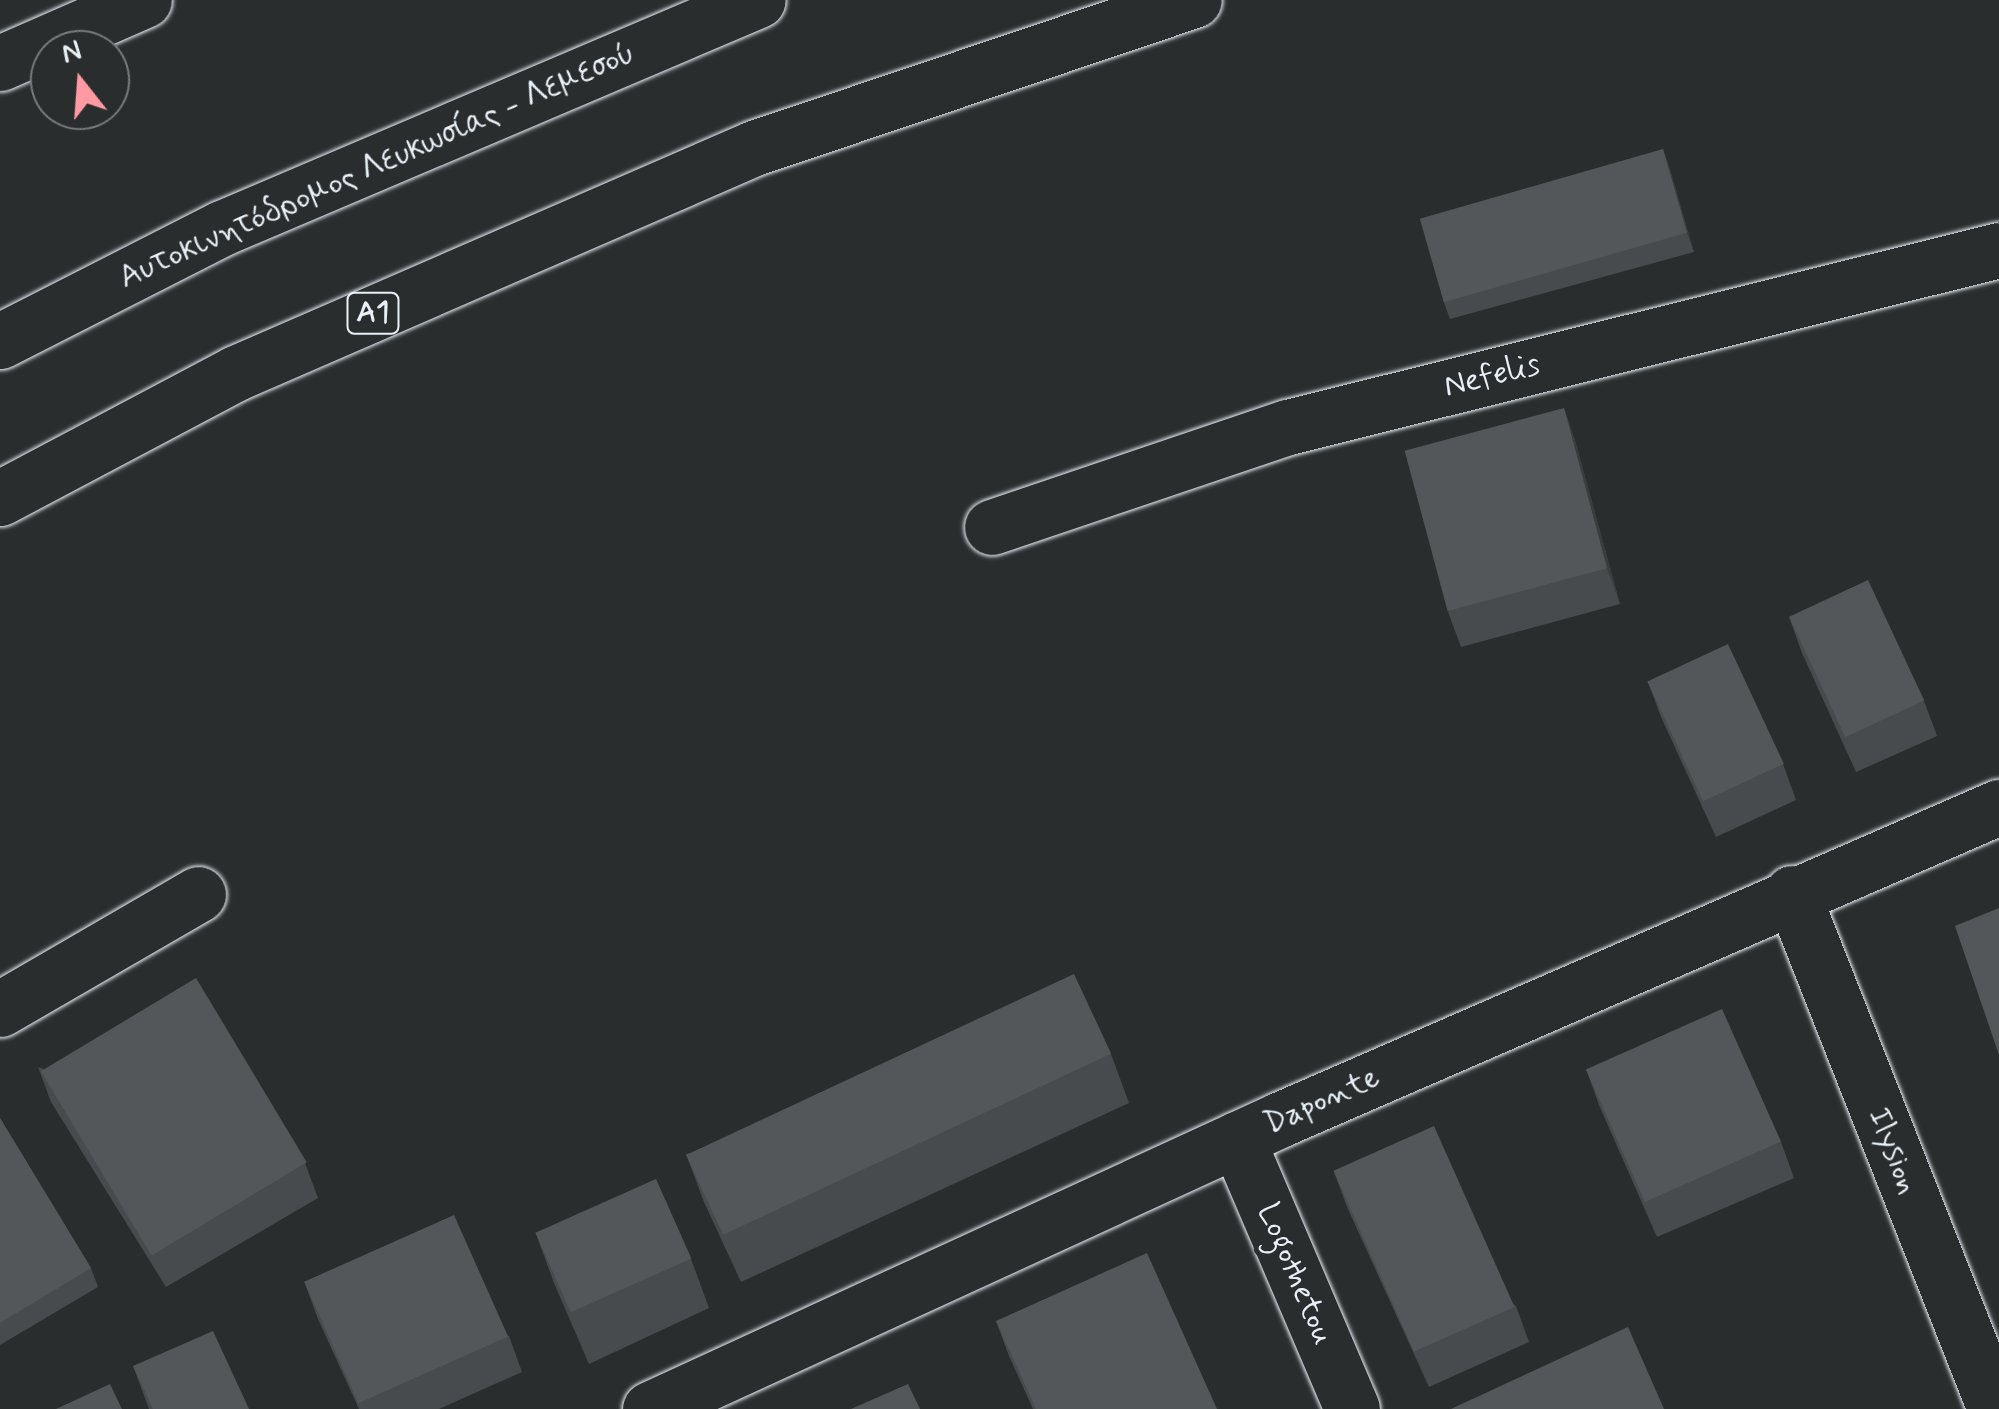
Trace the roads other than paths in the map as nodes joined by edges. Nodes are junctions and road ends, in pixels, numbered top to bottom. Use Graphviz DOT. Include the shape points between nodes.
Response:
graph roads {
  1 [pos="758,0"];
  2 [pos="1194,0"];
  3 [pos="113,5"];
  4 [pos="0,63"];
  5 [pos="1999,250"];
  6 [pos="0,341"];
  7 [pos="0,498"];
  8 [pos="992,526"];
  9 [pos="1999,807"];
  10 [pos="1792,893"];
  11 [pos="198,894"];
  12 [pos="0,1009"];
  13 [pos="1238,1139"];
  14 [pos="650,1409"];
  15 [pos="1352,1409"];
  16 [pos="1994,1409"];
  1 -- 6 [label="main road, Αυτοκινητόδρομος Λευκωσίας - Λεμεσού" via="222,228"];
  2 -- 7 [label="main road, A1" via="754,148 236,373"];
  3 -- 4 [label="main road"];
  5 -- 8 [label="main road, Nefelis" via="1288,427"];
  9 -- 10 [label="main road, Daponte"];
  10 -- 13 [label="main road, Daponte"];
  10 -- 16 [label="main road, Ilysion"];
  11 -- 12 [label="main road"];
  13 -- 14 [label="main road, Daponte"];
  13 -- 15 [label="main road, Logothetou"];
}
